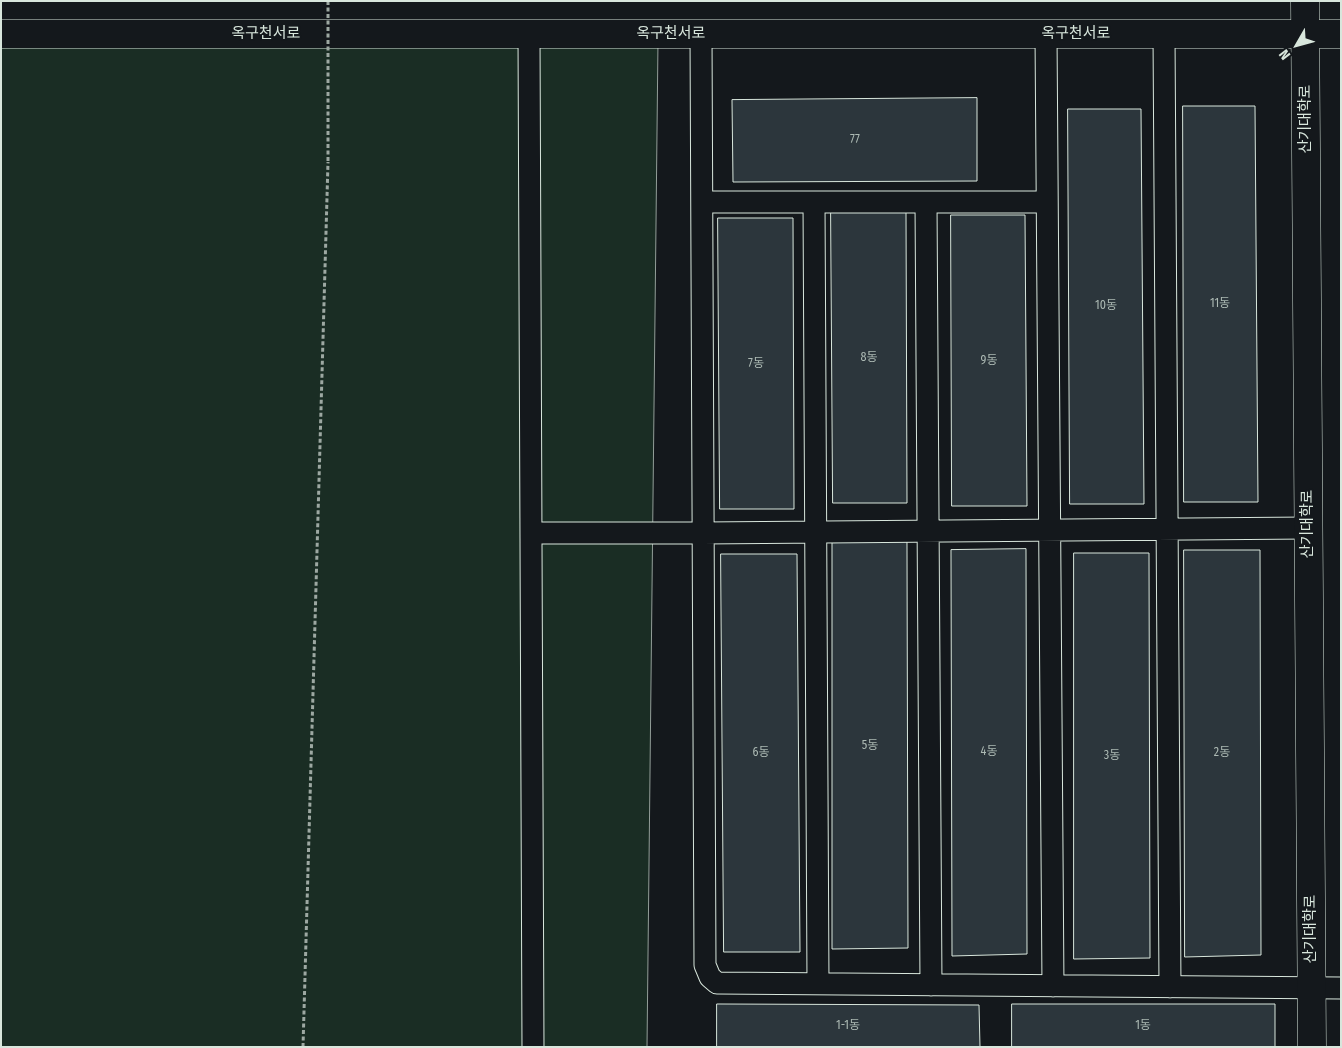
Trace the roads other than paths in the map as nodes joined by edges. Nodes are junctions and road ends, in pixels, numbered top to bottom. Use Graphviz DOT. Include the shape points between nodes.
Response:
graph roads {
  1 [pos="1305,1"];
  2 [pos="1,34"];
  3 [pos="529,34"];
  4 [pos="701,34"];
  5 [pos="1046,34"];
  6 [pos="1164,34"];
  7 [pos="1305,34"];
  8 [pos="1341,34"];
  9 [pos="702,202"];
  10 [pos="814,202"];
  11 [pos="926,202"];
  12 [pos="1047,202"];
  13 [pos="1308,528"];
  14 [pos="1049,530"];
  15 [pos="1167,530"];
  16 [pos="928,531"];
  17 [pos="816,532"];
  18 [pos="531,533"];
  19 [pos="703,533"];
  20 [pos="818,984"];
  21 [pos="931,985"];
  22 [pos="1053,986"];
  23 [pos="1170,987"];
  24 [pos="1311,988"];
  25 [pos="1341,988"];
  26 [pos="533,1047"];
  27 [pos="1312,1047"];
  1 -- 7 [label="street, 산기대학로"];
  2 -- 3 [label="street, 옥구천서로"];
  3 -- 4 [label="street, 옥구천서로"];
  3 -- 18 [label="street"];
  4 -- 5 [label="street, 옥구천서로"];
  4 -- 9 [label="street"];
  5 -- 6 [label="street, 옥구천서로"];
  5 -- 12 [label="street"];
  6 -- 7 [label="street, 옥구천서로"];
  6 -- 15 [label="street"];
  7 -- 8 [label="street, 옥구천서로"];
  7 -- 13 [label="street, 산기대학로"];
  9 -- 10 [label="street"];
  9 -- 19 [label="street"];
  10 -- 11 [label="street"];
  10 -- 17 [label="street"];
  11 -- 12 [label="street"];
  11 -- 16 [label="street"];
  12 -- 14 [label="street"];
  13 -- 15 [label="street"];
  13 -- 24 [label="street, 산기대학로"];
  14 -- 15 [label="street"];
  14 -- 16 [label="street"];
  14 -- 22 [label="street"];
  15 -- 23 [label="street"];
  16 -- 17 [label="street"];
  16 -- 21 [label="street"];
  17 -- 19 [label="street"];
  17 -- 20 [label="street"];
  18 -- 19 [label="street"];
  18 -- 26 [label="street"];
  19 -- 20 [label="street" via="705,964 710,977 717,983"];
  20 -- 21 [label="street"];
  21 -- 22 [label="street"];
  22 -- 23 [label="street"];
  23 -- 24 [label="street"];
  24 -- 25 [label="street"];
  24 -- 27 [label="street, 산기대학로"];
}
